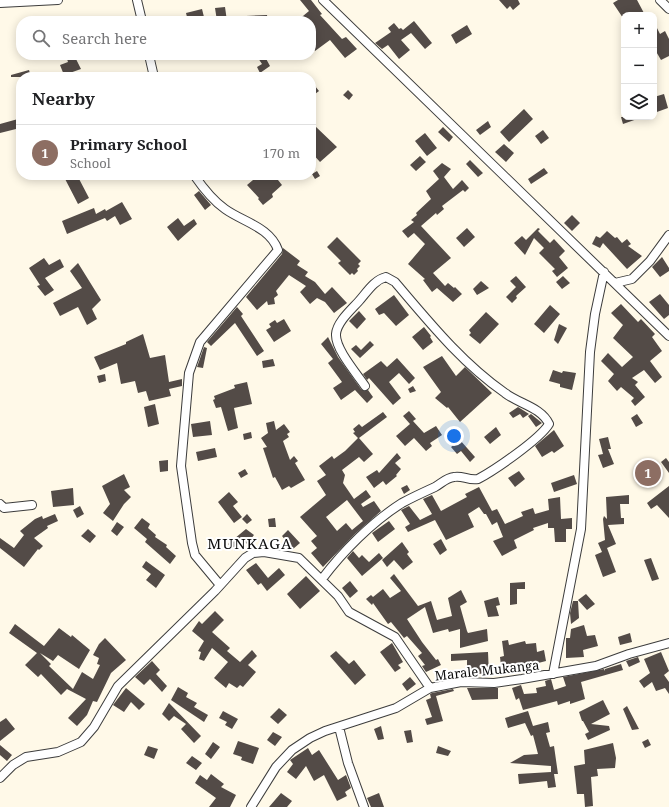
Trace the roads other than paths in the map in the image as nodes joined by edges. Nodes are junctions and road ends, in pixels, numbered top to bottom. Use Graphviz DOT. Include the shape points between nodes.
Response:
graph roads {
  1 [pos="58,0"];
  2 [pos="137,0"];
  3 [pos="323,0"];
  4 [pos="660,0"];
  5 [pos="0,3"];
  6 [pos="669,9"];
  7 [pos="141,16"];
  8 [pos="150,60"];
  9 [pos="153,72"];
  10 [pos="197,180"];
  11 [pos="669,235"];
  12 [pos="604,272"];
  13 [pos="615,283"];
  14 [pos="669,336"];
  15 [pos="365,386"];
  16 [pos="0,504"];
  17 [pos="32,505"];
  18 [pos="322,579"];
  19 [pos="220,585"];
  20 [pos="669,643"];
  21 [pos="553,674"];
  22 [pos="430,688"];
  23 [pos="339,727"];
  24 [pos="0,778"];
  25 [pos="251,807"];
  26 [pos="364,807"];
  1 -- 5 [label="street"];
  2 -- 7 [label="street"];
  3 -- 12 [label="street"];
  4 -- 6 [label="street"];
  8 -- 9 [label="street"];
  10 -- 19 [label="street" via="204,190 225,209 267,233 278,250 200,342 188,373 181,466 192,543 195,554"];
  11 -- 13 [label="street" via="650,261 632,279"];
  12 -- 13 [label="street"];
  12 -- 21 [label="street" via="594,314 590,352 581,530"];
  13 -- 14 [label="street"];
  15 -- 18 [label="street" via="348,363 336,334 343,320 376,282 386,277 396,282 438,334 476,370 506,394 542,414 549,424 546,430 478,479 456,476 448,478 389,512 344,553"];
  16 -- 17 [label="street" via="4,508 12,509"];
  18 -- 19 [label="street" via="299,558 264,552 253,553 246,558"];
  18 -- 22 [label="street" via="349,612 394,637"];
  19 -- 24 [label="street" via="118,686 94,727 81,742 58,752 26,757"];
  20 -- 21 [label="street, Marale Mukanga" via="596,666"];
  21 -- 22 [label="street, Marale Mukanga" via="494,683 461,682"];
  22 -- 23 [label="street, Marale Mukanga" via="396,708"];
  23 -- 25 [label="street, Marale Mukanga" via="310,738 292,750 276,767"];
  23 -- 26 [label="street" via="348,763"];
}
